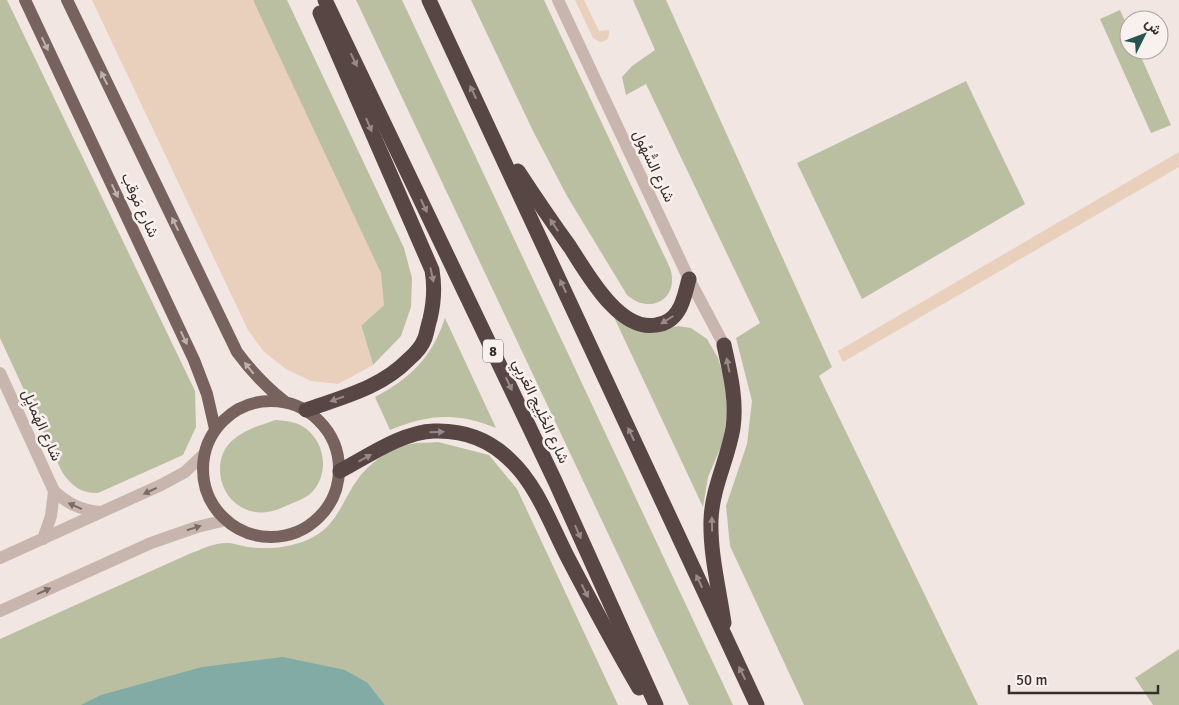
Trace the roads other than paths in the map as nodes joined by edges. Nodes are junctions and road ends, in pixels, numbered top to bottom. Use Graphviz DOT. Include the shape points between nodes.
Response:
graph roads {
  1 [pos="24,0"];
  2 [pos="67,0"];
  3 [pos="315,0"];
  4 [pos="325,0"];
  5 [pos="429,0"];
  6 [pos="558,0"];
  7 [pos="494,136"];
  8 [pos="689,278"];
  9 [pos="724,344"];
  10 [pos="0,373"];
  11 [pos="284,402"];
  12 [pos="306,410"];
  13 [pos="215,429"];
  14 [pos="204,454"];
  15 [pos="340,472"];
  16 [pos="54,491"];
  17 [pos="100,512"];
  18 [pos="226,520"];
  19 [pos="43,539"];
  20 [pos="0,558"];
  21 [pos="0,611"];
  22 [pos="727,642"];
  23 [pos="648,705"];
  24 [pos="656,705"];
  25 [pos="758,705"];
  1 -- 13 [label="main road, شارع مَوقب, one-way" via="191,352 203,382"];
  11 -- 2 [label="main road, شارع مَوقب, one-way" via="266,387 237,352"];
  3 -- 12 [label="highway, one-way" via="432,270 434,287 425,339 402,366 367,388"];
  4 -- 24 [label="highway, شارع الخَلِيج العَربِي / 8, one-way" via="555,481"];
  7 -- 5 [label="highway, one-way"];
  6 -- 8 [label="street, شارع السُّهُول"];
  8 -- 7 [label="highway, one-way" via="680,308 666,322 646,326 623,316 605,297"];
  22 -- 7 [label="highway, one-way"];
  8 -- 9 [label="street, شارع السُّهُول"];
  22 -- 9 [label="highway, one-way" via="712,547 711,520 733,428 734,403"];
  10 -- 16 [label="street, شارع الهَمايِل"];
  11 -- 12 [label="main road"];
  11 -- 13 [label="main road" via="265,400 246,405"];
  12 -- 15 [label="main road" via="331,436 338,453"];
  13 -- 14 [label="main road"];
  14 -- 17 [label="street, one-way" via="196,464 162,485"];
  14 -- 18 [label="main road" via="206,490"];
  15 -- 18 [label="main road" via="337,491 328,508 315,522 298,532 280,537 261,537 242,531"];
  15 -- 23 [label="highway, one-way" via="390,444 432,431 471,435 497,449 511,460 532,488"];
  17 -- 16 [label="street, شارع الهَمايِل, one-way" via="75,507"];
  16 -- 19 [label="street" via="51,516"];
  17 -- 19 [label="street"];
  21 -- 18 [label="street, one-way" via="151,543"];
  19 -- 20 [label="street"];
  25 -- 22 [label="highway, one-way"];
}
